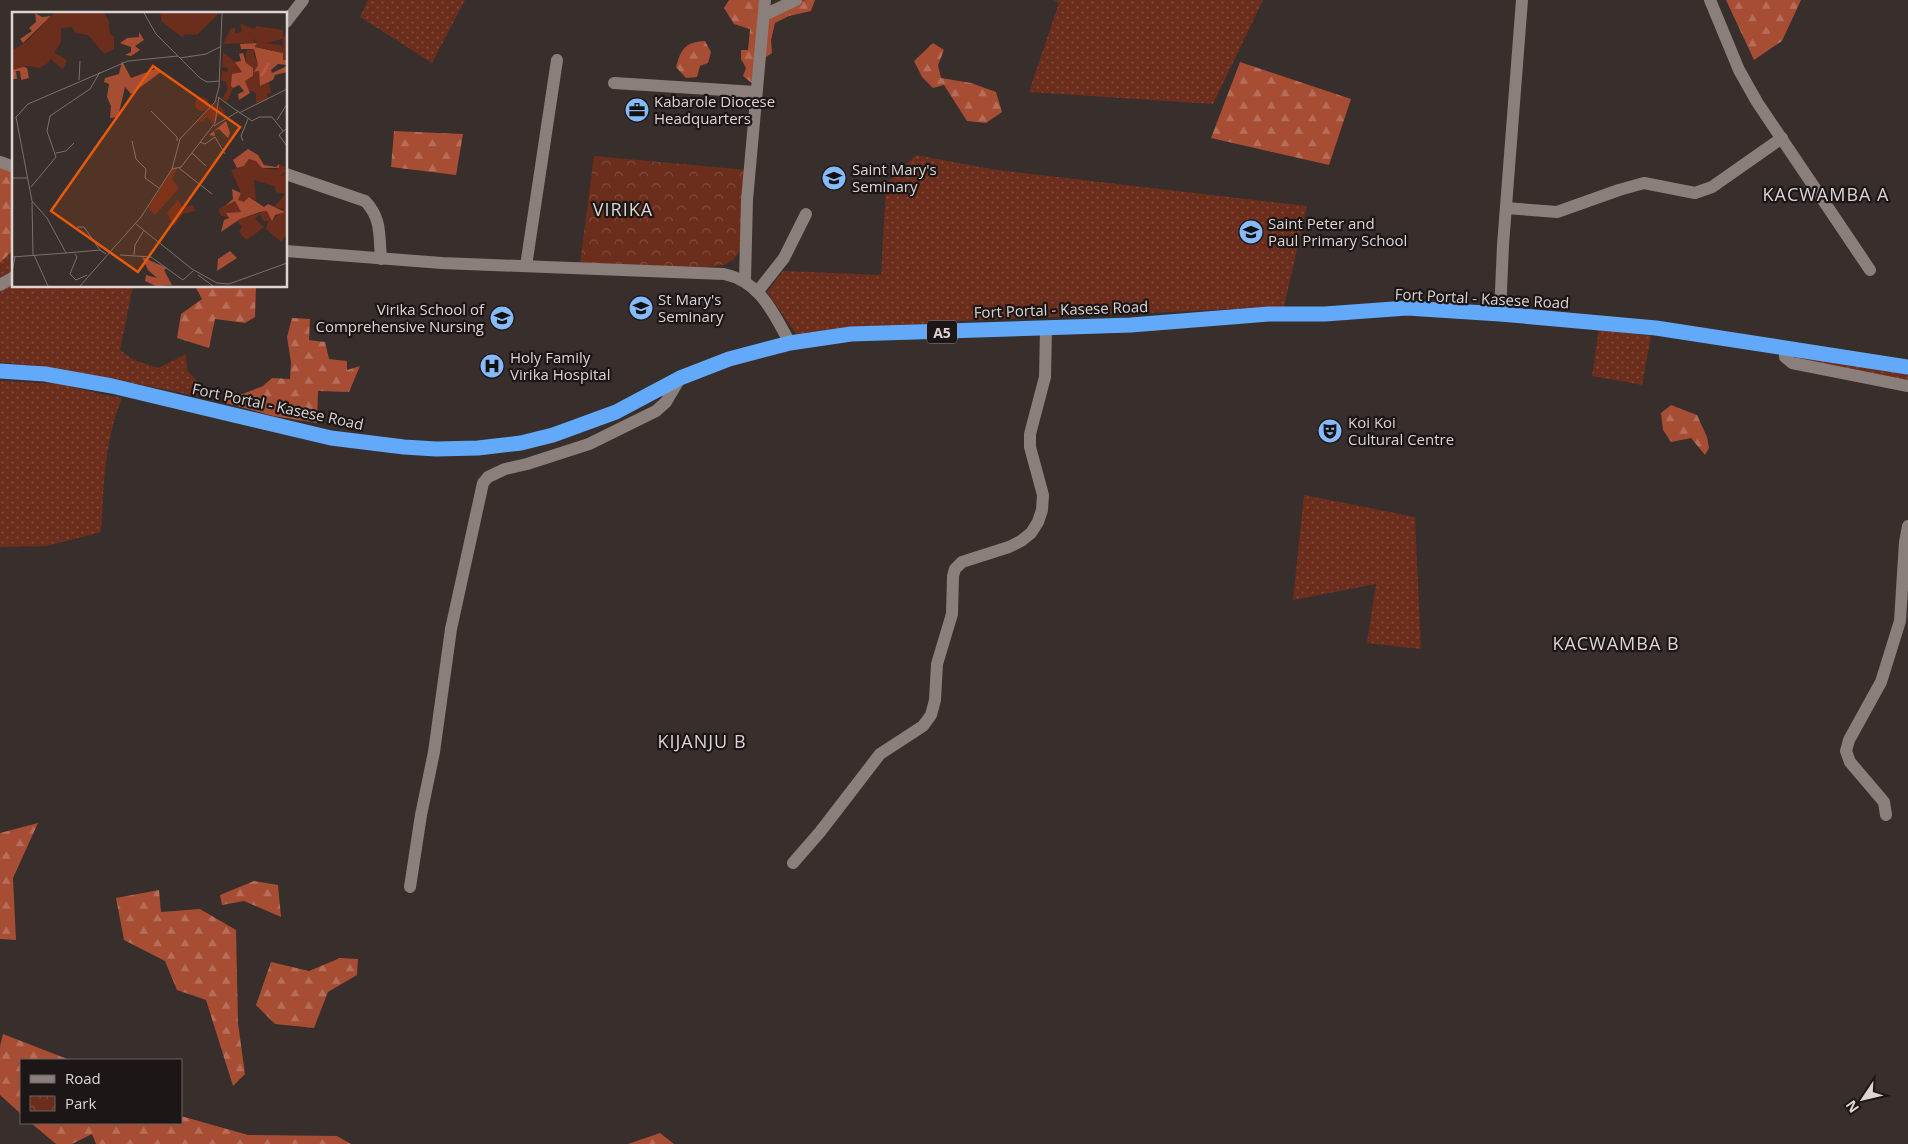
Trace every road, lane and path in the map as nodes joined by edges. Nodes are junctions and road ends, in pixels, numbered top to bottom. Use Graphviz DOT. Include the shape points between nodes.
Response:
graph roads {
  1 [pos="304,0"];
  2 [pos="765,0"];
  3 [pos="796,0"];
  4 [pos="1522,0"];
  5 [pos="1710,0"];
  6 [pos="764,15"];
  7 [pos="288,20"];
  8 [pos="557,60"];
  9 [pos="614,84"];
  10 [pos="756,92"];
  11 [pos="1782,138"];
  12 [pos="0,162"];
  13 [pos="12,166"];
  14 [pos="288,175"];
  15 [pos="1506,208"];
  16 [pos="806,214"];
  17 [pos="288,251"];
  18 [pos="381,259"];
  19 [pos="526,266"];
  20 [pos="1870,270"];
  21 [pos="12,277"];
  22 [pos="744,280"];
  23 [pos="0,285"];
  24 [pos="758,291"];
  25 [pos="1500,314"];
  26 [pos="1046,328"];
  27 [pos="790,343"];
  28 [pos="1785,347"];
  29 [pos="1908,367"];
  30 [pos="0,371"];
  31 [pos="680,378"];
  32 [pos="1908,386"];
  33 [pos="1908,526"];
  34 [pos="1886,814"];
  35 [pos="793,863"];
  36 [pos="410,887"];
  1 -- 7 [label="street"];
  2 -- 6 [label="street"];
  3 -- 6 [label="street"];
  4 -- 15 [label="street"];
  5 -- 11 [label="street" via="1739,70"];
  6 -- 10 [label="street"];
  8 -- 19 [label="street"];
  9 -- 10 [label="street"];
  10 -- 22 [label="street"];
  11 -- 15 [label="street" via="1712,187 1695,193 1644,183 1557,212"];
  11 -- 20 [label="street"];
  12 -- 13 [label="street"];
  14 -- 18 [label="street" via="365,201 377,218"];
  15 -- 25 [label="street"];
  16 -- 24 [label="street" via="784,258"];
  17 -- 18 [label="street"];
  18 -- 19 [label="street"];
  19 -- 22 [label="street" via="724,274"];
  21 -- 23 [label="street"];
  22 -- 24 [label="street"];
  24 -- 27 [label="street"];
  25 -- 26 [label="highway, Fort Portal - Kasese Road / A5" via="1408,308"];
  25 -- 28 [label="highway, Fort Portal - Kasese Road / A5" via="1656,328"];
  26 -- 27 [label="highway, Fort Portal - Kasese Road / A5" via="851,334"];
  26 -- 35 [label="street" via="1045,377 1030,434 1030,446 1043,495 1038,522 1031,533 1009,547 962,562 955,568 952,614 937,664 931,715 923,726 880,754"];
  27 -- 31 [label="highway, Fort Portal - Kasese Road / A5" via="738,356"];
  28 -- 29 [label="highway, Fort Portal - Kasese Road / A5"];
  28 -- 32 [label="street" via="1785,357 1792,363"];
  30 -- 31 [label="highway, Fort Portal - Kasese Road / A5" via="45,374 112,386 331,438 436,449 478,448 554,435 616,412"];
  31 -- 36 [label="street" via="656,412 589,444 505,469 483,483 451,629 434,752"];
  33 -- 34 [label="street" via="1900,621 1881,682 1846,751 1850,762 1884,802"];
}
